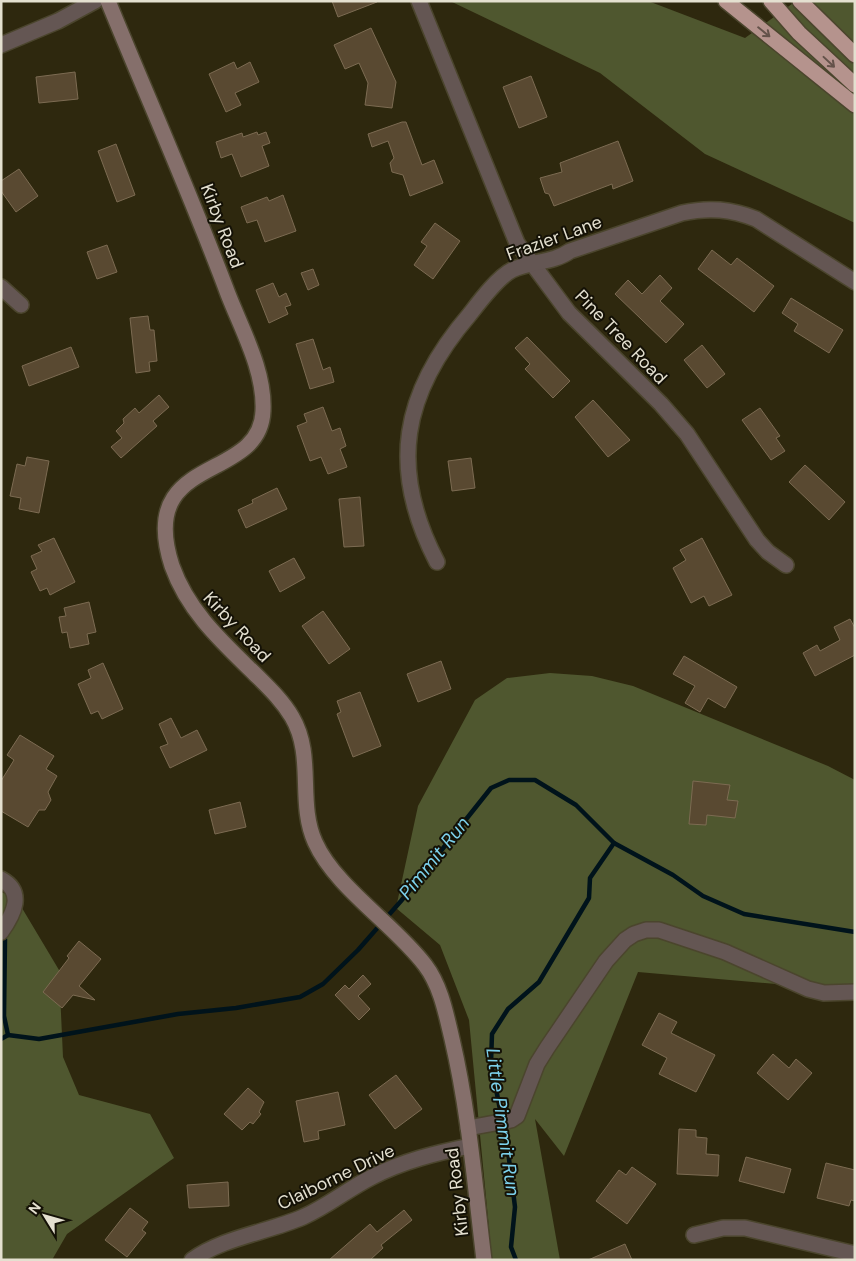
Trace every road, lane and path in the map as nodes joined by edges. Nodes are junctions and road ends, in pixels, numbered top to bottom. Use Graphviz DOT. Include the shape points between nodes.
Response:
graph roads {
  1 [pos="95,1"];
  2 [pos="108,1"];
  3 [pos="419,1"];
  4 [pos="726,1"];
  5 [pos="771,1"];
  6 [pos="800,1"];
  7 [pos="1,45"];
  8 [pos="855,55"];
  9 [pos="855,85"];
  10 [pos="855,104"];
  11 [pos="532,265"];
  12 [pos="855,282"];
  13 [pos="1,287"];
  14 [pos="21,305"];
  15 [pos="438,562"];
  16 [pos="786,565"];
  17 [pos="1,879"];
  18 [pos="1,932"];
  19 [pos="855,992"];
  20 [pos="473,1127"];
  21 [pos="470,1146"];
  22 [pos="694,1235"];
  23 [pos="855,1254"];
  24 [pos="192,1260"];
  25 [pos="484,1260"];
  1 -- 7 [label="street"];
  2 -- 20 [label="main road, Kirby Road" via="217,264 257,372 263,399 262,418 250,444 191,478 175,495 166,523 170,558 193,609 218,639 276,695 292,717 304,751 306,812 314,841 334,871 426,966 439,992"];
  3 -- 11 [label="street, Pine Tree Road" via="503,213"];
  4 -- 10 [label="highway, one-way"];
  5 -- 9 [label="highway, one-way" via="799,33"];
  6 -- 8 [label="highway"];
  11 -- 12 [label="street, Frazier Lane" via="682,213 720,208 756,219"];
  11 -- 15 [label="street, Frazier Lane" via="511,270 458,328 437,357 415,405 408,456 409,482 423,534"];
  11 -- 16 [label="street, Pine Tree Road" via="579,325 661,404 687,434 756,540"];
  13 -- 14 [label="street"];
  17 -- 18 [label="street" via="13,889 16,898 14,912"];
  19 -- 20 [label="street" via="824,993 808,988 725,952 659,930 634,934 606,961 547,1048 520,1111 511,1120"];
  20 -- 21 [label="main road, Kirby Road"];
  21 -- 24 [label="street, Claiborne Drive" via="396,1166 302,1218 208,1251"];
  21 -- 25 [label="main road, Kirby Road"];
  22 -- 23 [label="street" via="723,1228 745,1228"];
}
